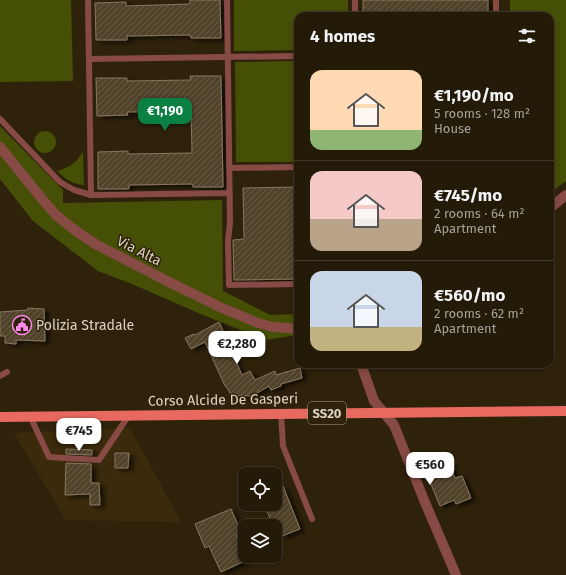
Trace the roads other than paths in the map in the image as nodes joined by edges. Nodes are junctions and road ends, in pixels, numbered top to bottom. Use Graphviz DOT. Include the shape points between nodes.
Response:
graph roads {
  1 [pos="88,0"];
  2 [pos="227,0"];
  3 [pos="355,0"];
  4 [pos="496,0"];
  5 [pos="355,12"];
  6 [pos="496,12"];
  7 [pos="294,56"];
  8 [pos="228,57"];
  9 [pos="88,59"];
  10 [pos="0,119"];
  11 [pos="0,147"];
  12 [pos="294,167"];
  13 [pos="230,168"];
  14 [pos="230,193"];
  15 [pos="91,195"];
  16 [pos="566,195"];
  17 [pos="554,205"];
  18 [pos="294,284"];
  19 [pos="294,329"];
  20 [pos="362,368"];
  21 [pos="7,372"];
  22 [pos="0,376"];
  23 [pos="566,410"];
  24 [pos="382,412"];
  25 [pos="281,414"];
  26 [pos="129,415"];
  27 [pos="30,416"];
  28 [pos="0,417"];
  29 [pos="312,519"];
  30 [pos="456,575"];
  1 -- 9 [label="lane"];
  2 -- 8 [label="lane"];
  3 -- 5 [label="lane"];
  4 -- 6 [label="lane"];
  7 -- 8 [label="lane"];
  8 -- 9 [label="lane"];
  8 -- 13 [label="lane"];
  9 -- 15 [label="lane"];
  10 -- 15 [label="lane" via="60,182"];
  11 -- 19 [label="street, Via Alta" via="56,215 97,245 220,307 258,323"];
  12 -- 13 [label="lane"];
  13 -- 14 [label="lane"];
  14 -- 15 [label="lane"];
  14 -- 18 [label="lane" via="229,285"];
  16 -- 17 [label="street"];
  20 -- 24 [label="street" via="374,401"];
  21 -- 22 [label="lane"];
  23 -- 24 [label="main road, Corso Alcide De Gasperi / SS20"];
  24 -- 25 [label="main road, Corso Alcide De Gasperi / SS20"];
  24 -- 30 [label="street" via="394,425"];
  25 -- 26 [label="main road, Corso Alcide De Gasperi / SS20"];
  25 -- 29 [label="lane" via="283,446"];
  26 -- 27 [label="main road, Corso Alcide De Gasperi / SS20"];
  26 -- 27 [label="lane" via="99,460 49,457"];
  27 -- 28 [label="main road, Corso Alcide De Gasperi / SS20"];
}
